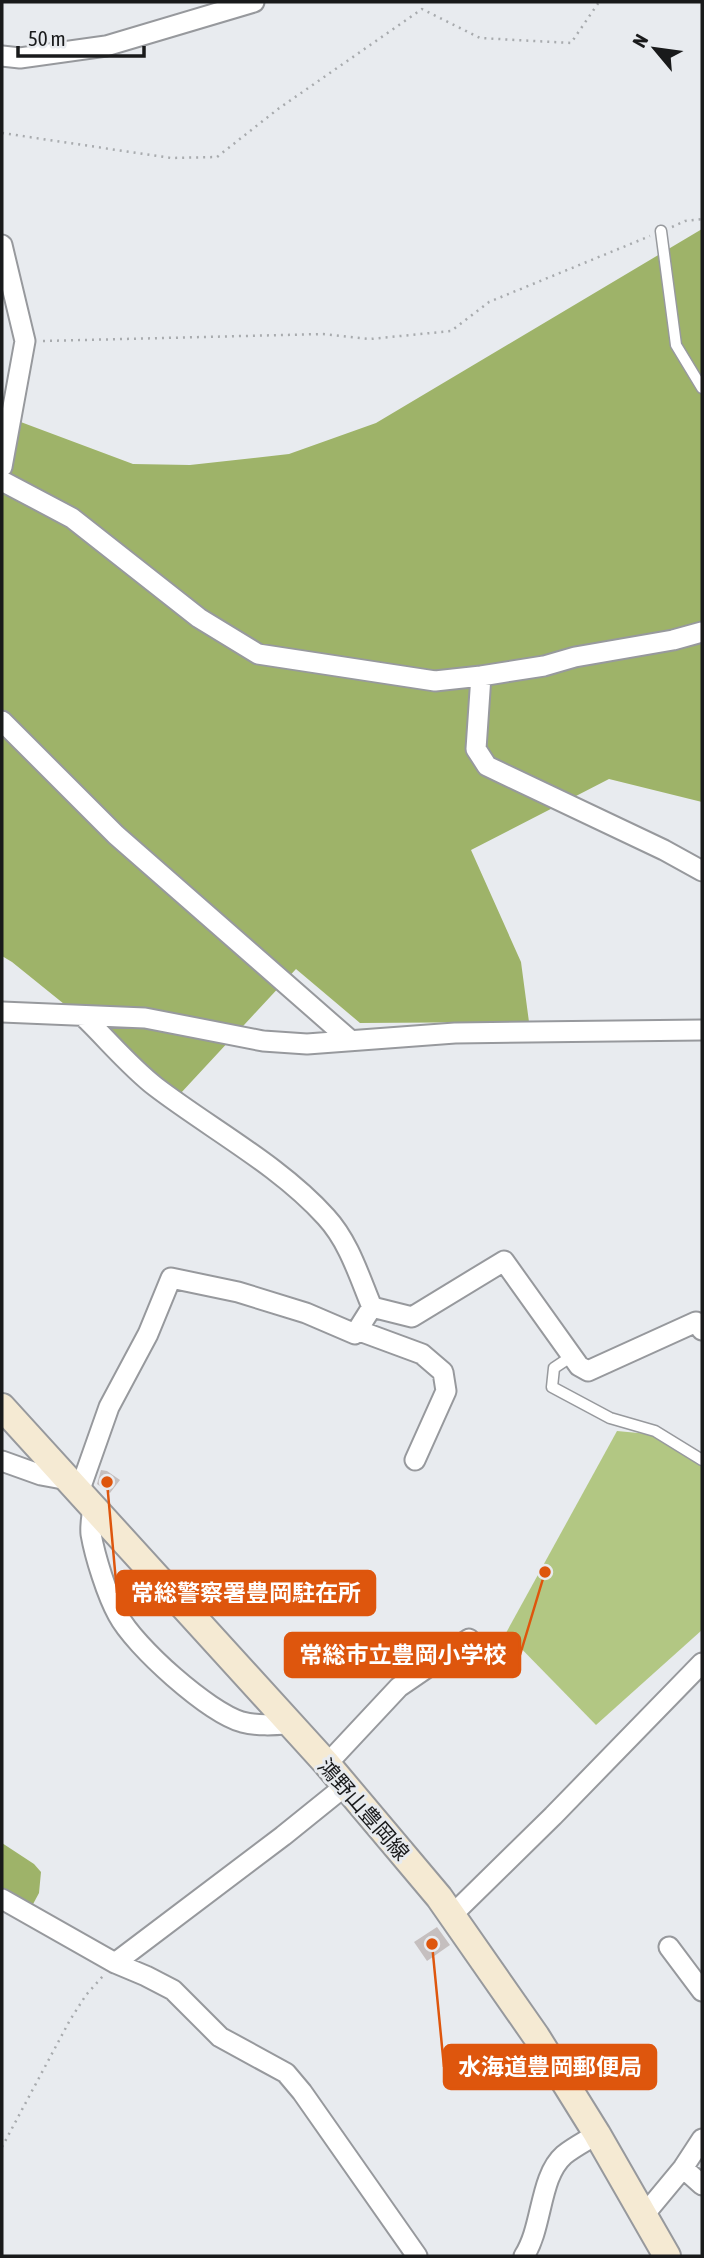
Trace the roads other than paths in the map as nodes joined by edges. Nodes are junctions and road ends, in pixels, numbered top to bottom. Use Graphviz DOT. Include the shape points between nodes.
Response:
graph roads {
  1 [pos="254,2"];
  2 [pos="2,56"];
  3 [pos="661,231"];
  4 [pos="2,245"];
  5 [pos="702,388"];
  6 [pos="2,467"];
  7 [pos="2,481"];
  8 [pos="702,632"];
  9 [pos="481,676"];
  10 [pos="2,721"];
  11 [pos="702,872"];
  12 [pos="2,1012"];
  13 [pos="83,1016"];
  14 [pos="702,1030"];
  15 [pos="350,1040"];
  16 [pos="372,1307"];
  17 [pos="700,1323"];
  18 [pos="357,1330"];
  19 [pos="572,1356"];
  20 [pos="2,1407"];
  21 [pos="415,1460"];
  22 [pos="2,1461"];
  23 [pos="702,1461"];
  24 [pos="80,1493"];
  25 [pos="469,1639"];
  26 [pos="702,1663"];
  27 [pos="290,1724"];
  28 [pos="327,1764"];
  29 [pos="345,1786"];
  30 [pos="2,1899"];
  31 [pos="452,1915"];
  32 [pos="669,1947"];
  33 [pos="115,1963"];
  34 [pos="702,1991"];
  35 [pos="597,2134"];
  36 [pos="702,2139"];
  37 [pos="683,2168"];
  38 [pos="702,2185"];
  39 [pos="644,2215"];
  40 [pos="417,2256"];
  41 [pos="524,2256"];
  42 [pos="667,2256"];
  1 -- 2 [label="street" via="106,46 20,58"];
  3 -- 5 [label="lane" via="676,345"];
  4 -- 6 [label="street" via="25,341"];
  7 -- 9 [label="street" via="72,518 199,618 258,654 435,681"];
  8 -- 9 [label="street"];
  9 -- 11 [label="street" via="476,749 487,765"];
  10 -- 15 [label="street" via="116,835"];
  12 -- 13 [label="street"];
  13 -- 15 [label="street" via="145,1018 263,1041 307,1044"];
  13 -- 16 [label="street" via="153,1085 251,1154 327,1218 348,1248"];
  14 -- 15 [label="street" via="455,1033"];
  16 -- 18 [label="street"];
  16 -- 19 [label="street" via="412,1317 504,1261"];
  17 -- 19 [label="street" via="587,1371"];
  18 -- 21 [label="street" via="422,1354 443,1372 446,1391"];
  18 -- 24 [label="street" via="355,1334 306,1312 172,1278 108,1407"];
  19 -- 23 [label="lane" via="554,1368 552,1387 610,1418 655,1431"];
  20 -- 24 [label="main road, 鴻野山豊岡線"];
  22 -- 24 [label="street"];
  24 -- 27 [label="main road, 鴻野山豊岡線"];
  24 -- 27 [label="street" via="102,1571 118,1615 131,1635 183,1685 224,1715 261,1726"];
  25 -- 28 [label="street" via="399,1687"];
  26 -- 31 [label="street"];
  27 -- 28 [label="main road, 鴻野山豊岡線"];
  28 -- 29 [label="main road, 鴻野山豊岡線"];
  29 -- 31 [label="main road, 鴻野山豊岡線"];
  29 -- 33 [label="street"];
  30 -- 33 [label="street"];
  31 -- 35 [label="main road, 鴻野山豊岡線"];
  32 -- 34 [label="street"];
  33 -- 40 [label="street" via="173,1990 220,2037 286,2073"];
  35 -- 39 [label="main road, 鴻野山豊岡線"];
  35 -- 41 [label="street" via="563,2156 550,2173 536,2233"];
  36 -- 37 [label="street"];
  37 -- 38 [label="street"];
  37 -- 39 [label="street"];
  39 -- 42 [label="main road, 鴻野山豊岡線"];
}
